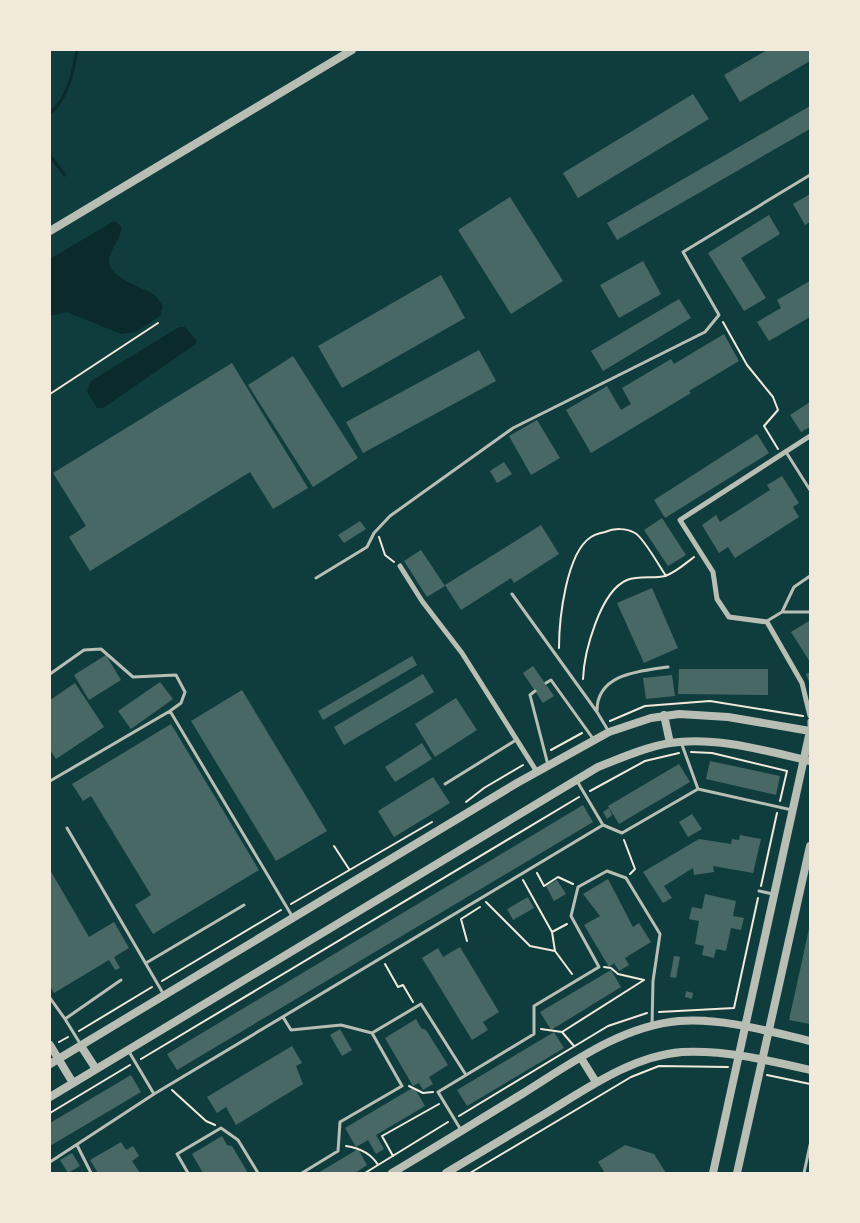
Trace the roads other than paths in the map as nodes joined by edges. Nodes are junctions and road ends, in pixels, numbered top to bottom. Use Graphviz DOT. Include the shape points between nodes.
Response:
graph roads {
  1 [pos="352,50"];
  2 [pos="810,175"];
  3 [pos="50,231"];
  4 [pos="810,436"];
  5 [pos="783,453"];
  6 [pos="810,490"];
  7 [pos="400,566"];
  8 [pos="810,576"];
  9 [pos="316,578"];
  10 [pos="512,594"];
  11 [pos="782,612"];
  12 [pos="810,612"];
  13 [pos="766,622"];
  14 [pos="668,668"];
  15 [pos="50,674"];
  16 [pos="546,683"];
  17 [pos="535,691"];
  18 [pos="170,711"];
  19 [pos="597,712"];
  20 [pos="664,715"];
  21 [pos="810,716"];
  22 [pos="810,721"];
  23 [pos="810,731"];
  24 [pos="609,732"];
  25 [pos="516,740"];
  26 [pos="594,740"];
  27 [pos="681,742"];
  28 [pos="670,743"];
  29 [pos="807,760"];
  30 [pos="548,766"];
  31 [pos="537,772"];
  32 [pos="577,780"];
  33 [pos="50,781"];
  34 [pos="445,784"];
  35 [pos="698,789"];
  36 [pos="792,810"];
  37 [pos="602,825"];
  38 [pos="67,828"];
  39 [pos="810,846"];
  40 [pos="758,891"];
  41 [pos="774,894"];
  42 [pos="244,904"];
  43 [pos="294,918"];
  44 [pos="146,964"];
  45 [pos="121,980"];
  46 [pos="165,996"];
  47 [pos="50,998"];
  48 [pos="283,1017"];
  49 [pos="65,1019"];
  50 [pos="652,1026"];
  51 [pos="745,1026"];
  52 [pos="769,1032"];
  53 [pos="372,1033"];
  54 [pos="810,1041"];
  55 [pos="51,1046"];
  56 [pos="81,1046"];
  57 [pos="128,1050"];
  58 [pos="739,1054"];
  59 [pos="58,1058"];
  60 [pos="581,1058"];
  61 [pos="763,1059"];
  62 [pos="50,1064"];
  63 [pos="96,1070"];
  64 [pos="810,1070"];
  65 [pos="466,1075"];
  66 [pos="596,1082"];
  67 [pos="73,1083"];
  68 [pos="154,1094"];
  69 [pos="50,1097"];
  70 [pos="462,1131"];
  71 [pos="77,1145"];
  72 [pos="810,1146"];
  73 [pos="50,1162"];
  74 [pos="90,1173"];
  75 [pos="188,1173"];
  76 [pos="258,1173"];
  77 [pos="302,1173"];
  78 [pos="392,1173"];
  79 [pos="446,1173"];
  80 [pos="713,1173"];
  81 [pos="737,1173"];
  82 [pos="804,1173"];
  1 -- 3 [label="street"];
  2 -- 9 [label="lane" via="682,252 719,315 705,332 513,428 390,516 374,532 367,547"];
  4 -- 5 [label="street"];
  5 -- 6 [label="lane"];
  5 -- 13 [label="street" via="680,520 713,572 717,600 729,617"];
  7 -- 25 [label="street" via="462,653"];
  8 -- 11 [label="lane" via="794,587"];
  10 -- 19 [label="lane"];
  11 -- 12 [label="lane"];
  11 -- 13 [label="lane"];
  13 -- 21 [label="street" via="802,683"];
  14 -- 19 [label="lane" via="631,673 604,687 597,698"];
  15 -- 18 [label="lane" via="84,650 101,649 133,677 176,675 185,692 181,703"];
  16 -- 26 [label="lane" via="551,680"];
  17 -- 30 [label="lane" via="530,694"];
  18 -- 33 [label="lane"];
  18 -- 43 [label="lane"];
  19 -- 24 [label="lane"];
  20 -- 23 [label="street" via="728,717"];
  20 -- 24 [label="street"];
  20 -- 28 [label="street"];
  22 -- 23 [label="street"];
  23 -- 29 [label="street"];
  24 -- 26 [label="street"];
  25 -- 31 [label="street"];
  25 -- 34 [label="lane"];
  26 -- 30 [label="street"];
  27 -- 28 [label="street"];
  27 -- 29 [label="street" via="723,744"];
  27 -- 35 [label="lane"];
  28 -- 32 [label="street" via="598,767"];
  29 -- 36 [label="street"];
  30 -- 31 [label="street"];
  31 -- 43 [label="street"];
  32 -- 37 [label="lane"];
  32 -- 57 [label="street"];
  35 -- 36 [label="lane"];
  35 -- 37 [label="lane" via="622,833"];
  36 -- 41 [label="street"];
  37 -- 48 [label="lane"];
  38 -- 44 [label="lane"];
  39 -- 52 [label="street"];
  40 -- 41 [label="lane"];
  41 -- 51 [label="street"];
  42 -- 44 [label="lane"];
  43 -- 46 [label="street"];
  44 -- 46 [label="lane"];
  45 -- 49 [label="lane"];
  46 -- 56 [label="street"];
  47 -- 49 [label="lane"];
  48 -- 53 [label="lane" via="291,1030 341,1025"];
  48 -- 68 [label="lane"];
  49 -- 56 [label="lane"];
  50 -- 51 [label="street" via="706,1021"];
  50 -- 60 [label="street" via="626,1034"];
  50 -- 65 [label="lane" via="653,980 660,934 626,878 607,871 578,887 571,916 599,967 534,1006 534,1034"];
  51 -- 52 [label="street"];
  51 -- 58 [label="street"];
  52 -- 54 [label="street"];
  52 -- 61 [label="street"];
  53 -- 65 [label="lane" via="422,1004"];
  53 -- 77 [label="lane" via="402,1086 340,1122 338,1151"];
  55 -- 59 [label="street"];
  56 -- 59 [label="street"];
  56 -- 63 [label="street"];
  57 -- 63 [label="street"];
  57 -- 68 [label="lane"];
  58 -- 61 [label="street"];
  58 -- 66 [label="street" via="680,1052 658,1056"];
  58 -- 80 [label="street"];
  59 -- 62 [label="street"];
  59 -- 67 [label="street"];
  60 -- 66 [label="street"];
  60 -- 70 [label="street"];
  61 -- 64 [label="street"];
  61 -- 81 [label="street"];
  63 -- 67 [label="street"];
  65 -- 70 [label="lane" via="438,1092"];
  66 -- 79 [label="street"];
  67 -- 69 [label="street"];
  68 -- 71 [label="lane"];
  70 -- 78 [label="street"];
  71 -- 73 [label="lane"];
  71 -- 74 [label="lane"];
  72 -- 82 [label="lane"];
  75 -- 76 [label="lane" via="177,1154 221,1128 238,1140"];
}
